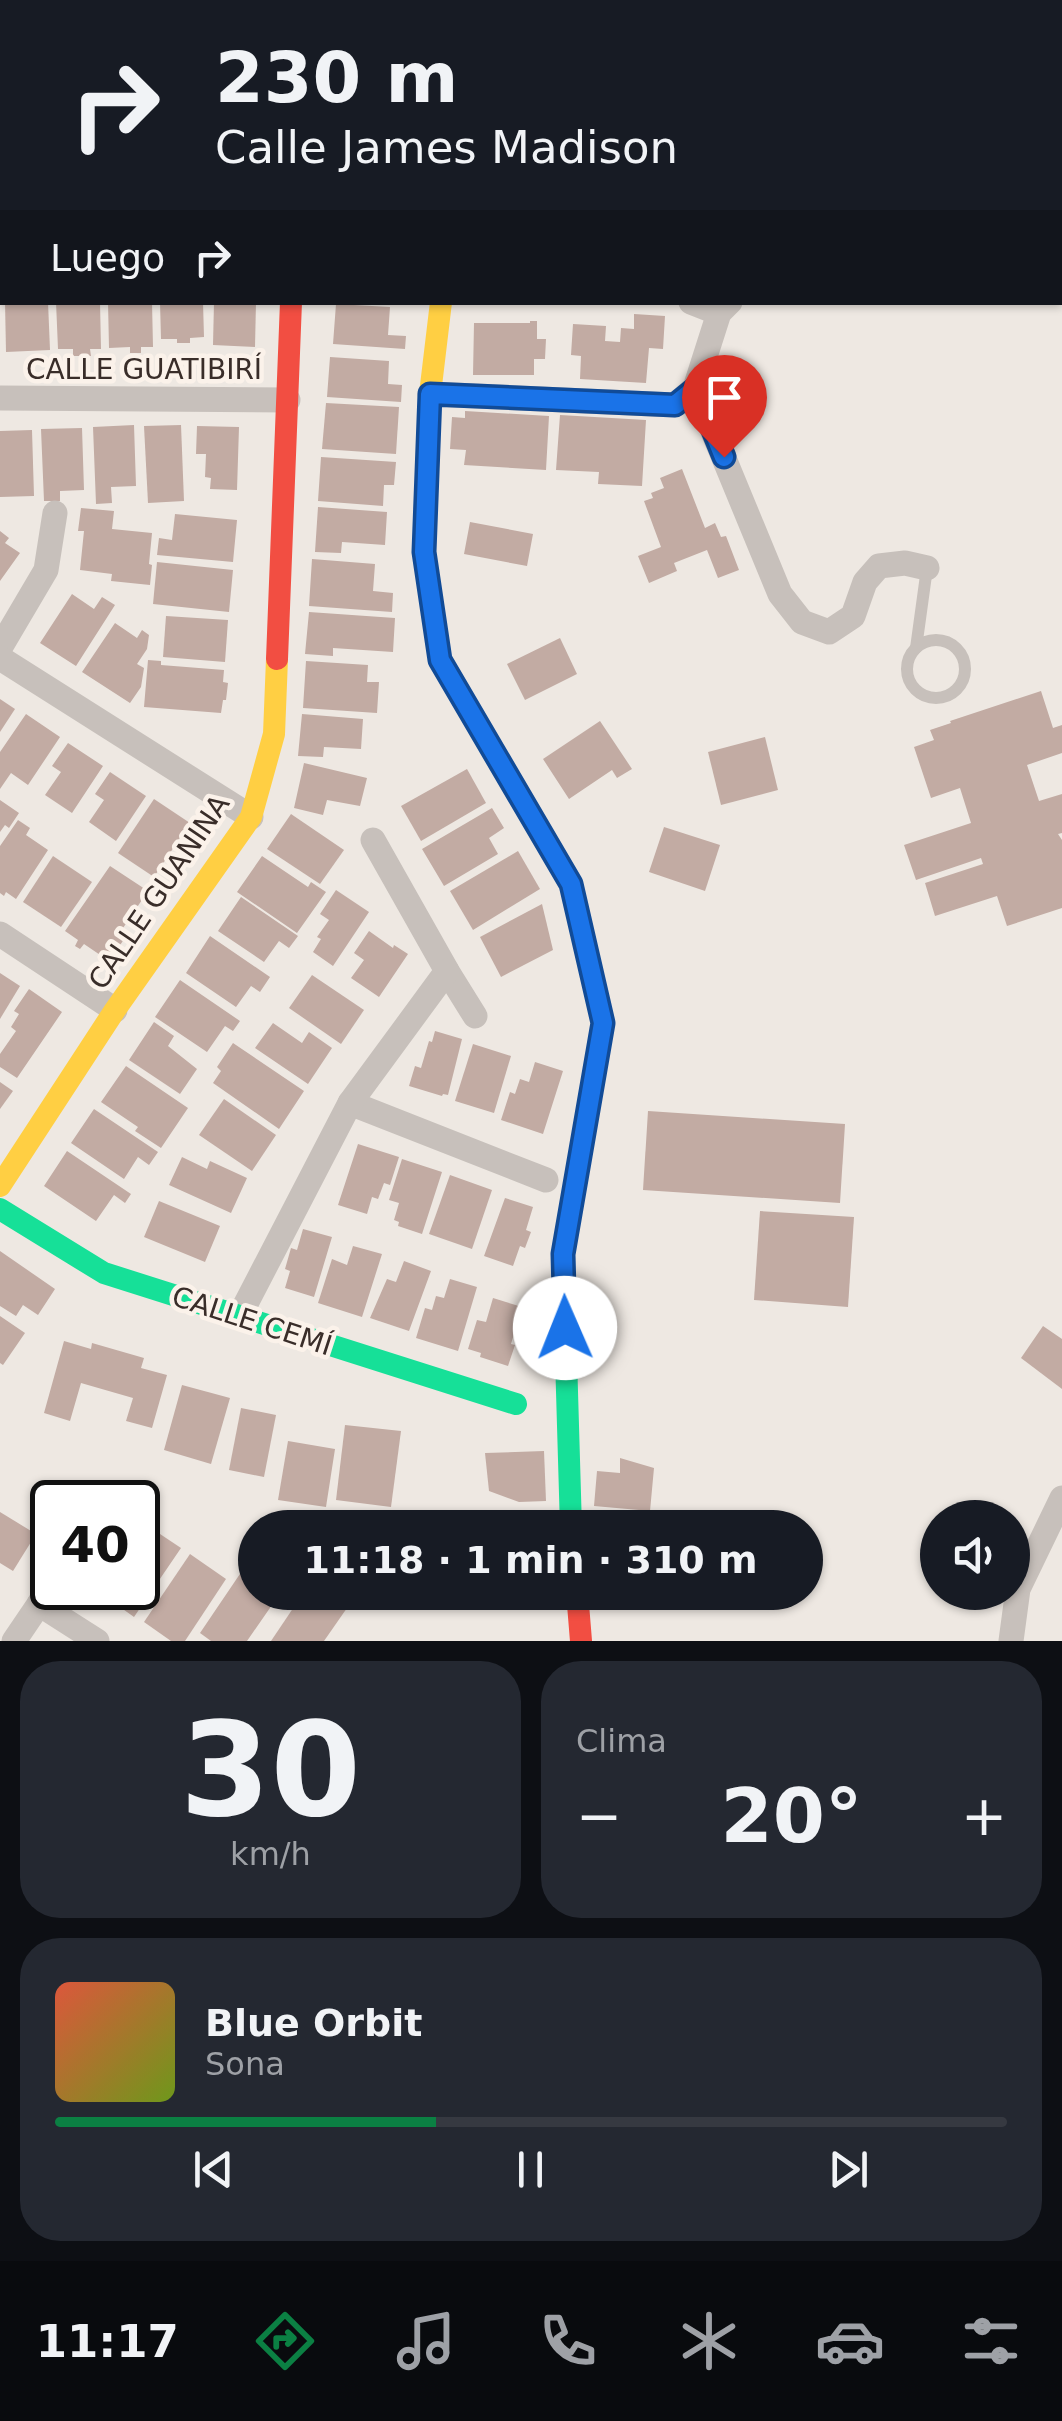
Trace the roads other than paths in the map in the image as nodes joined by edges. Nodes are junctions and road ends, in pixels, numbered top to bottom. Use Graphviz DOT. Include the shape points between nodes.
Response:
graph roads {
  1 [pos="291,305"];
  2 [pos="440,305"];
  3 [pos="724,308"];
  4 [pos="696,388"];
  5 [pos="430,394"];
  6 [pos="0,398"];
  7 [pos="288,400"];
  8 [pos="54,513"];
  9 [pos="927,568"];
  10 [pos="0,648"];
  11 [pos="916,648"];
  12 [pos="0,658"];
  13 [pos="251,817"];
  14 [pos="373,840"];
  15 [pos="0,934"];
  16 [pos="447,971"];
  17 [pos="115,1010"];
  18 [pos="475,1016"];
  19 [pos="350,1103"];
  20 [pos="546,1180"];
  21 [pos="0,1186"];
  22 [pos="0,1209"];
  23 [pos="238,1317"];
  24 [pos="516,1404"];
  25 [pos="1062,1498"];
  26 [pos="570,1510"];
  27 [pos="35,1610"];
  28 [pos="63,1610"];
  29 [pos="578,1610"];
  30 [pos="14,1641"];
  31 [pos="97,1641"];
  32 [pos="581,1641"];
  33 [pos="1011,1641"];
  1 -- 7 [label="street, CALLE GUANINA"];
  2 -- 5 [label="street"];
  3 -- 4 [label="street"];
  4 -- 5 [label="street" via="675,405"];
  4 -- 9 [label="street" via="780,594 802,622 829,632 853,616 865,582 880,566"];
  5 -- 26 [label="street" via="424,552 440,660 571,884 603,1023 563,1254"];
  6 -- 7 [label="street, CALLE GUATIBIRÍ"];
  7 -- 13 [label="street, CALLE GUANINA" via="274,734"];
  8 -- 10 [label="street" via="46,570"];
  9 -- 11 [label="lane"];
  11 -- 11 [label="lane" via="907,663 914,689 940,698 956,690 965,672 960,652 934,640"];
  12 -- 13 [label="street"];
  13 -- 17 [label="street, CALLE GUANINA"];
  14 -- 16 [label="street"];
  15 -- 17 [label="street"];
  16 -- 18 [label="street"];
  16 -- 19 [label="street"];
  17 -- 21 [label="street, CALLE GUANINA"];
  19 -- 20 [label="street"];
  19 -- 23 [label="street"];
  22 -- 23 [label="street, CALLE CEMÍ" via="104,1273"];
  23 -- 24 [label="street, CALLE CEMÍ"];
  25 -- 33 [label="street" via="1018,1590"];
  27 -- 30 [label="street"];
  28 -- 31 [label="street"];
  29 -- 32 [label="street"];
}
